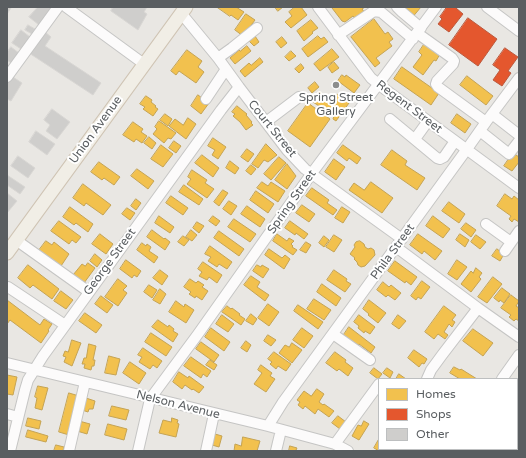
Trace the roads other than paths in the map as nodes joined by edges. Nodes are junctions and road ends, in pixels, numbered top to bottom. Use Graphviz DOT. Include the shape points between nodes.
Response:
graph roads {
  1 [pos="58,7"];
  2 [pos="66,7"];
  3 [pos="318,7"];
  4 [pos="397,7"];
  5 [pos="436,7"];
  6 [pos="486,7"];
  7 [pos="183,10"];
  8 [pos="498,11"];
  9 [pos="256,28"];
  10 [pos="519,31"];
  11 [pos="417,33"];
  12 [pos="338,35"];
  13 [pos="218,58"];
  14 [pos="144,64"];
  15 [pos="226,69"];
  16 [pos="7,78"];
  17 [pos="519,78"];
  18 [pos="378,84"];
  19 [pos="239,87"];
  20 [pos="299,98"];
  21 [pos="206,99"];
  22 [pos="489,118"];
  23 [pos="390,119"];
  24 [pos="428,121"];
  25 [pos="266,122"];
  26 [pos="480,131"];
  27 [pos="519,135"];
  28 [pos="415,139"];
  29 [pos="455,141"];
  30 [pos="519,141"];
  31 [pos="467,149"];
  32 [pos="312,173"];
  33 [pos="519,188"];
  34 [pos="486,224"];
  35 [pos="519,231"];
  36 [pos="16,240"];
  37 [pos="511,242"];
  38 [pos="399,243"];
  39 [pos="505,251"];
  40 [pos="7,253"];
  41 [pos="8,287"];
  42 [pos="88,292"];
  43 [pos="478,308"];
  44 [pos="65,325"];
  45 [pos="333,334"];
  46 [pos="519,337"];
  47 [pos="519,355"];
  48 [pos="370,360"];
  49 [pos="7,363"];
  50 [pos="34,370"];
  51 [pos="427,378"];
  52 [pos="503,378"];
  53 [pos="85,382"];
  54 [pos="378,385"];
  55 [pos="150,399"];
  56 [pos="7,414"];
  57 [pos="214,414"];
  58 [pos="18,417"];
  59 [pos="268,426"];
  60 [pos="281,430"];
  61 [pos="335,444"];
  62 [pos="10,451"];
  63 [pos="69,451"];
  64 [pos="138,451"];
  65 [pos="206,451"];
  66 [pos="276,451"];
  67 [pos="348,451"];
  1 -- 16 [label="street"];
  2 -- 14 [label="street"];
  3 -- 12 [label="street, Regent Street"];
  4 -- 11 [label="street"];
  5 -- 11 [label="street, Spring Street"];
  6 -- 8 [label="street"];
  7 -- 13 [label="street, Court Street"];
  7 -- 14 [label="main road, Union Avenue"];
  8 -- 10 [label="street"];
  9 -- 13 [label="street"];
  11 -- 12 [label="street" via="374,10"];
  11 -- 18 [label="street, Spring Street"];
  11 -- 22 [label="street" via="454,61 437,81 438,87"];
  12 -- 18 [label="street, Regent Street"];
  13 -- 15 [label="street, Court Street"];
  14 -- 36 [label="main road, Union Avenue"];
  15 -- 19 [label="street, Court Street"];
  15 -- 21 [label="street"];
  17 -- 22 [label="street, Phila Street"];
  18 -- 24 [label="street, Regent Street"];
  18 -- 32 [label="street, Spring Street"];
  19 -- 25 [label="street, Court Street"];
  19 -- 42 [label="street, George Street"];
  20 -- 25 [label="street"];
  22 -- 26 [label="street, Phila Street"];
  22 -- 27 [label="street"];
  23 -- 28 [label="street"];
  24 -- 28 [label="street"];
  24 -- 29 [label="street, Regent Street"];
  25 -- 32 [label="street, Court Street" via="287,150"];
  26 -- 30 [label="street" via="509,154"];
  26 -- 31 [label="street, Phila Street"];
  28 -- 29 [label="street" via="440,159"];
  29 -- 31 [label="street, Regent Street"];
  31 -- 33 [label="street, Regent Street"];
  31 -- 38 [label="street, Phila Street"];
  32 -- 38 [label="street, Court Street"];
  32 -- 55 [label="street, Spring Street"];
  34 -- 37 [label="street"];
  35 -- 37 [label="street"];
  36 -- 40 [label="main road, Union Avenue"];
  36 -- 42 [label="street"];
  37 -- 39 [label="street"];
  38 -- 43 [label="street, Court Street"];
  38 -- 45 [label="street, Phila Street"];
  41 -- 44 [label="street"];
  42 -- 44 [label="street, George Street"];
  43 -- 46 [label="street, Court Street"];
  43 -- 51 [label="street"];
  44 -- 50 [label="street, George Street"];
  45 -- 48 [label="street"];
  45 -- 59 [label="street, Phila Street"];
  47 -- 52 [label="street"];
  49 -- 50 [label="street, Nelson Avenue"];
  50 -- 53 [label="street, Nelson Avenue"];
  50 -- 58 [label="street, George Street" via="28,380"];
  53 -- 55 [label="street, Nelson Avenue"];
  53 -- 63 [label="street"];
  54 -- 61 [label="street"];
  55 -- 57 [label="street, Nelson Avenue"];
  55 -- 64 [label="street"];
  56 -- 58 [label="street"];
  57 -- 59 [label="street, Nelson Avenue"];
  57 -- 65 [label="street"];
  58 -- 62 [label="street, George Street"];
  59 -- 60 [label="street, Nelson Avenue"];
  60 -- 61 [label="street, Nelson Avenue"];
  60 -- 66 [label="street"];
  61 -- 67 [label="street, Nelson Avenue"];
}
